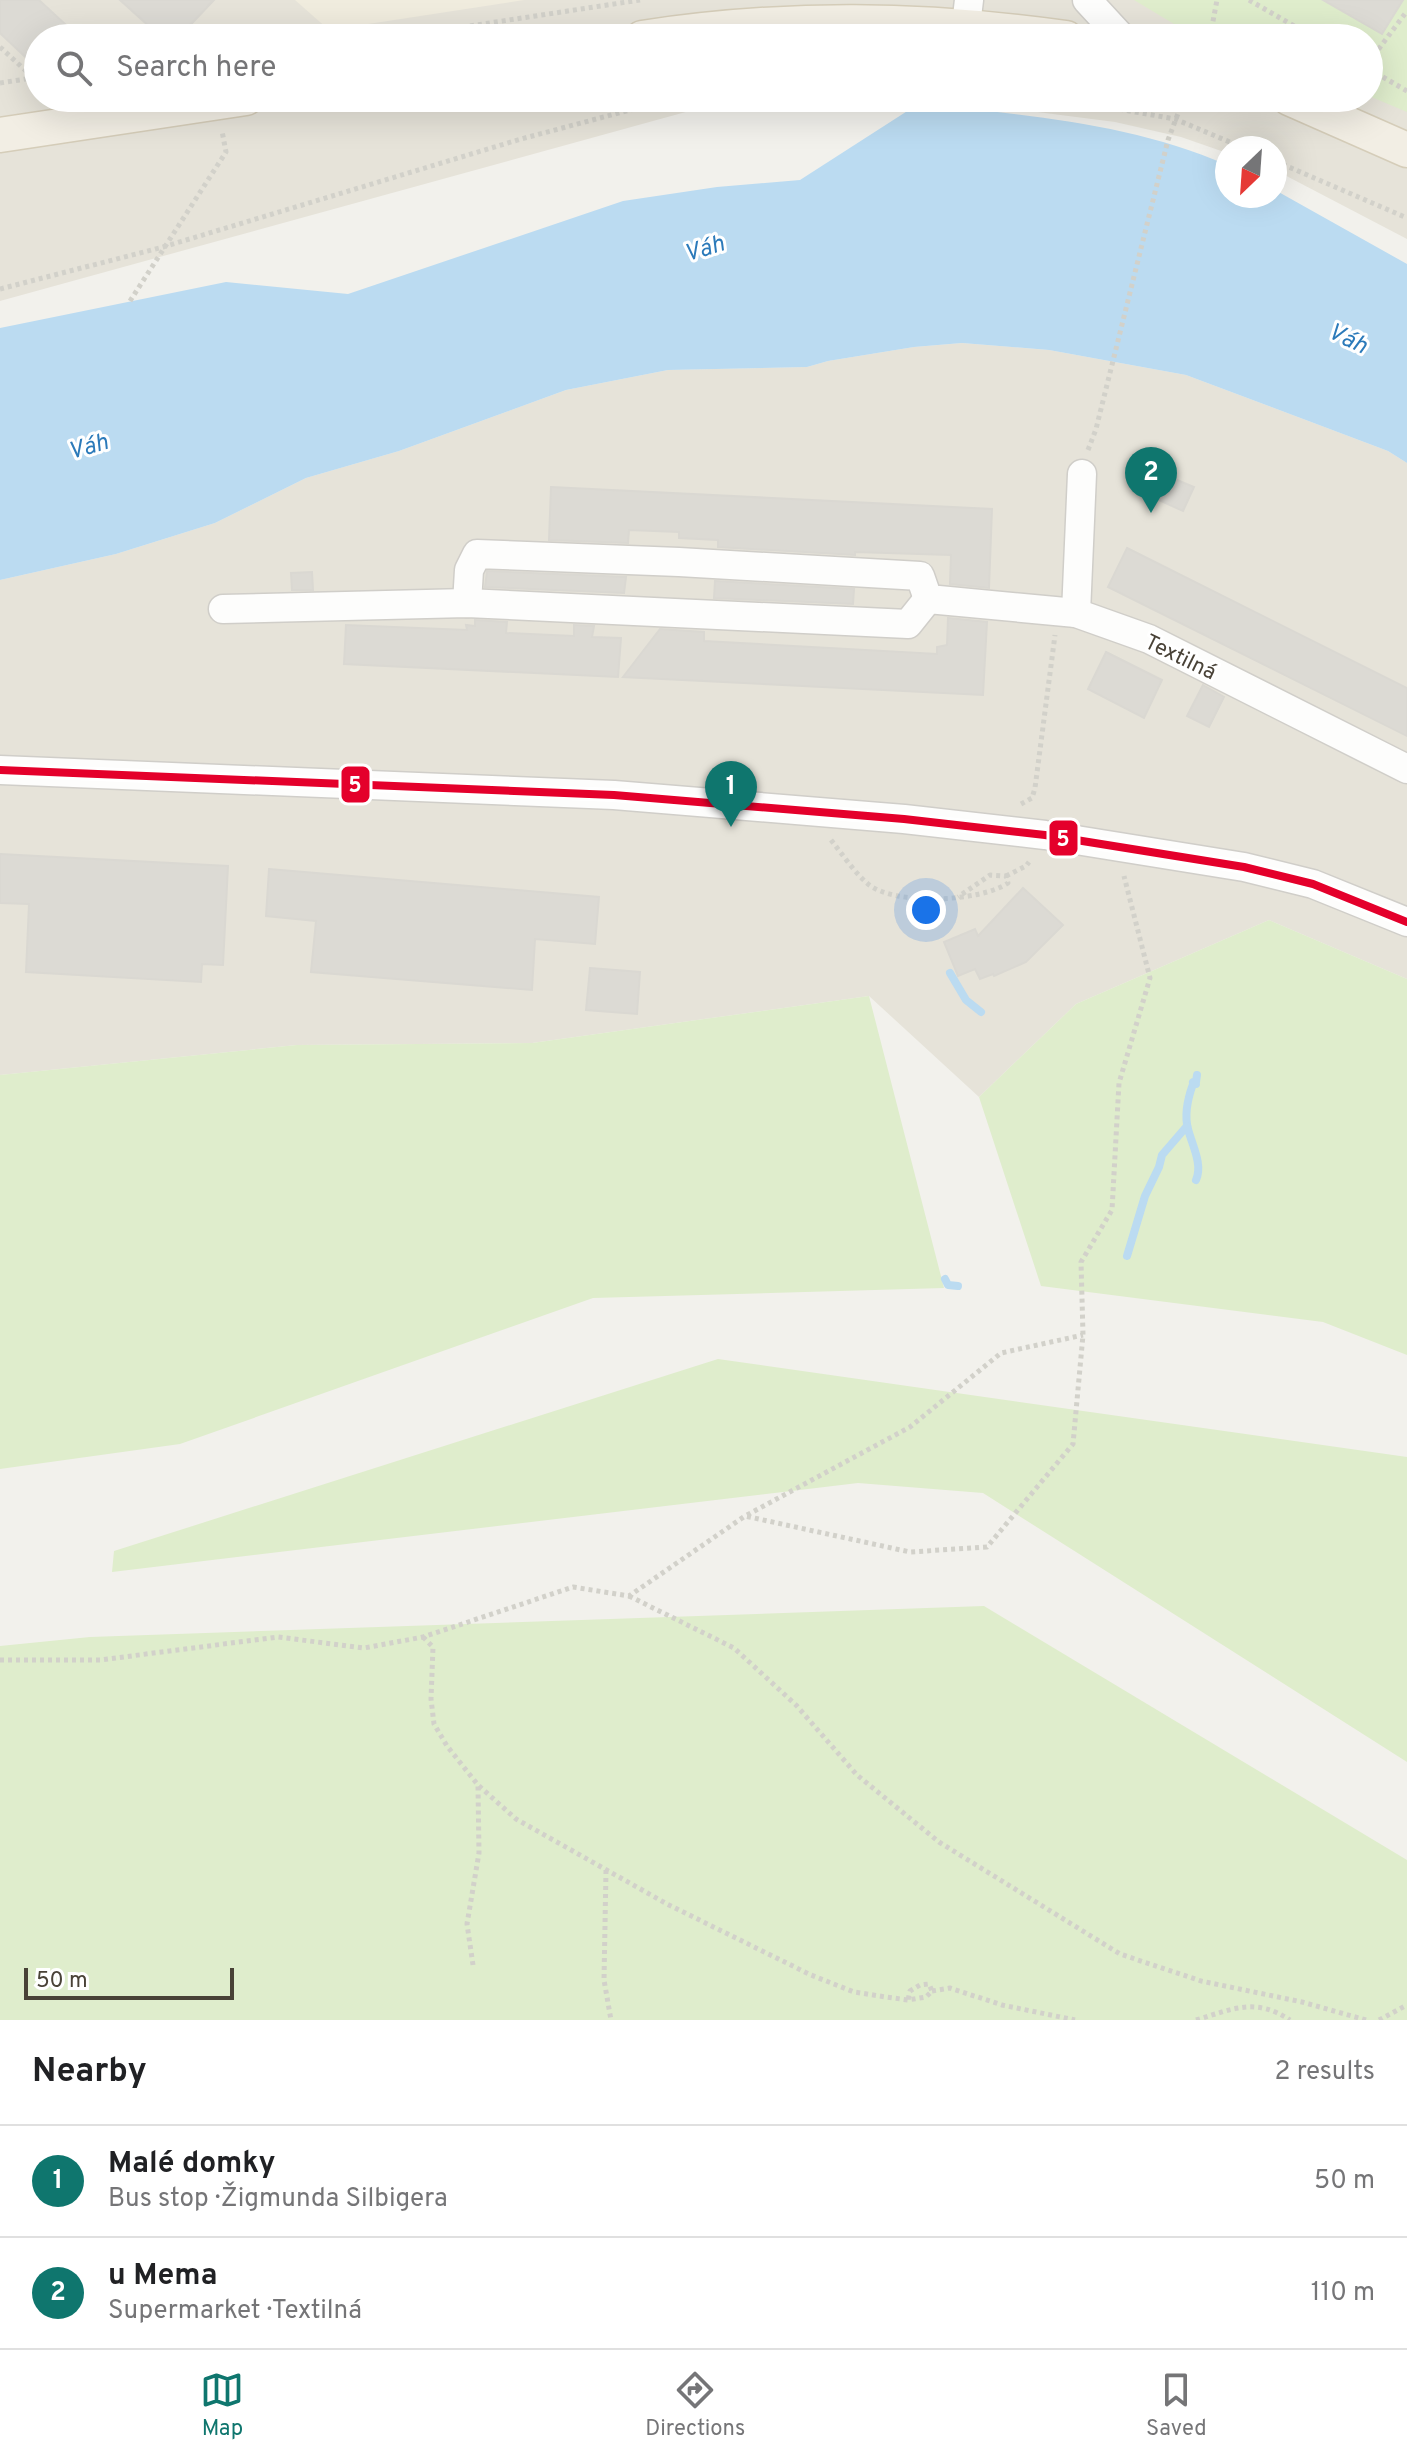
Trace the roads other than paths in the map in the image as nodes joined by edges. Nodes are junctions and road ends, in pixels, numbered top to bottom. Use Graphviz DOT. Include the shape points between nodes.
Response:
graph roads {
  1 [pos="1087,0"];
  2 [pos="968,12"];
  3 [pos="768,24"];
  4 [pos="1013,24"];
  5 [pos="1109,24"];
  6 [pos="152,112"];
  7 [pos="1321,112"];
  8 [pos="0,135"];
  9 [pos="1407,150"];
  10 [pos="1082,474"];
  11 [pos="928,599"];
  12 [pos="467,603"];
  13 [pos="223,609"];
  14 [pos="1067,611"];
  15 [pos="1407,769"];
  16 [pos="0,770"];
  17 [pos="1407,922"];
  1 -- 5 [label="street"];
  2 -- 3 [label="main road"];
  2 -- 4 [label="main road"];
  6 -- 8 [label="main road"];
  7 -- 9 [label="main road"];
  10 -- 14 [label="street"];
  11 -- 12 [label="street" via="908,624"];
  11 -- 12 [label="street" via="920,576 477,554 469,570"];
  11 -- 14 [label="street, Textilná"];
  12 -- 13 [label="street"];
  14 -- 15 [label="street, Textilná" via="1149,639"];
  16 -- 17 [label="street" via="599,795 1045,835 1244,867 1313,884"];
}
